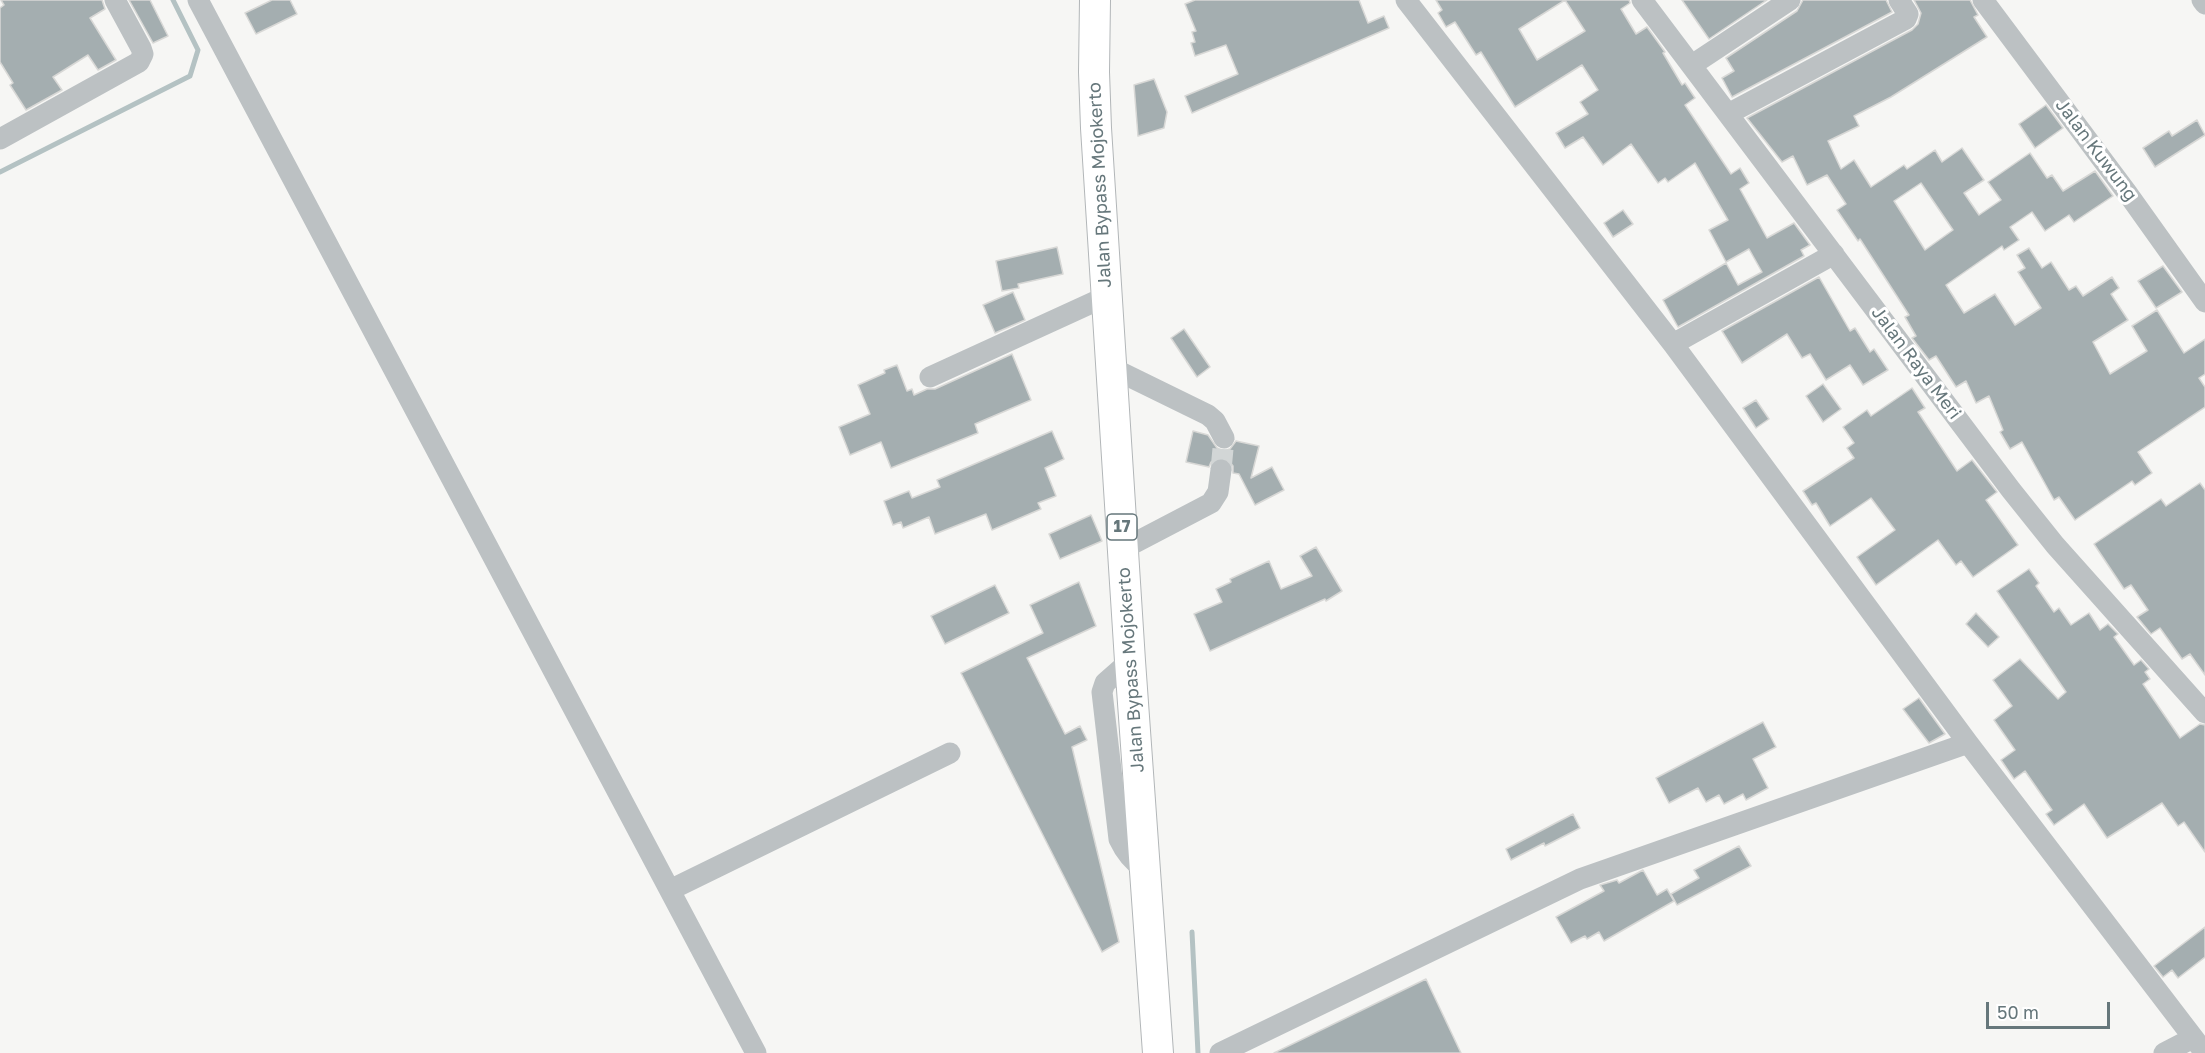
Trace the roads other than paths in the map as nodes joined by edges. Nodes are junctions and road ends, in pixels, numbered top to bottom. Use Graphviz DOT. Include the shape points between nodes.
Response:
graph roads {
  1 [pos="115,0"];
  2 [pos="198,0"];
  3 [pos="1095,0"];
  4 [pos="1406,0"];
  5 [pos="1642,0"];
  6 [pos="1790,0"];
  7 [pos="1899,0"];
  8 [pos="1983,0"];
  9 [pos="2202,0"];
  10 [pos="2205,4"];
  11 [pos="1692,65"];
  12 [pos="1728,114"];
  13 [pos="2,133"];
  14 [pos="1834,254"];
  15 [pos="1107,296"];
  16 [pos="2205,302"];
  17 [pos="1673,344"];
  18 [pos="1112,368"];
  19 [pos="930,377"];
  20 [pos="1224,438"];
  21 [pos="1221,470"];
  22 [pos="1123,549"];
  23 [pos="2205,713"];
  24 [pos="1968,743"];
  25 [pos="950,753"];
  26 [pos="670,890"];
  27 [pos="2199,1045"];
  28 [pos="756,1053"];
  29 [pos="1158,1053"];
  30 [pos="1220,1053"];
  31 [pos="2164,1053"];
  1 -- 13 [label="street" via="141,48 139,63"];
  2 -- 26 [label="street"];
  3 -- 15 [label="highway, Jalan Bypass Mojokerto / 17" via="1095,94"];
  4 -- 17 [label="street"];
  5 -- 11 [label="street, Jalan Raya Meri"];
  6 -- 11 [label="street"];
  7 -- 12 [label="street" via="1908,14 1906,19"];
  8 -- 16 [label="street, Jalan Kuwung"];
  9 -- 10 [label="street"];
  11 -- 12 [label="street, Jalan Raya Meri"];
  12 -- 14 [label="street, Jalan Raya Meri"];
  14 -- 17 [label="street"];
  14 -- 23 [label="street, Jalan Raya Meri" via="2033,518"];
  15 -- 18 [label="highway, Jalan Bypass Mojokerto / 17"];
  15 -- 19 [label="street"];
  17 -- 24 [label="street"];
  18 -- 20 [label="street" via="1208,415"];
  18 -- 22 [label="highway, Jalan Bypass Mojokerto / 17"];
  21 -- 22 [label="street" via="1218,492 1211,503"];
  22 -- 29 [label="highway, Jalan Bypass Mojokerto / 17"];
  24 -- 27 [label="street"];
  24 -- 30 [label="street" via="1580,879"];
  25 -- 26 [label="street"];
  26 -- 28 [label="street"];
  27 -- 31 [label="street"];
}
